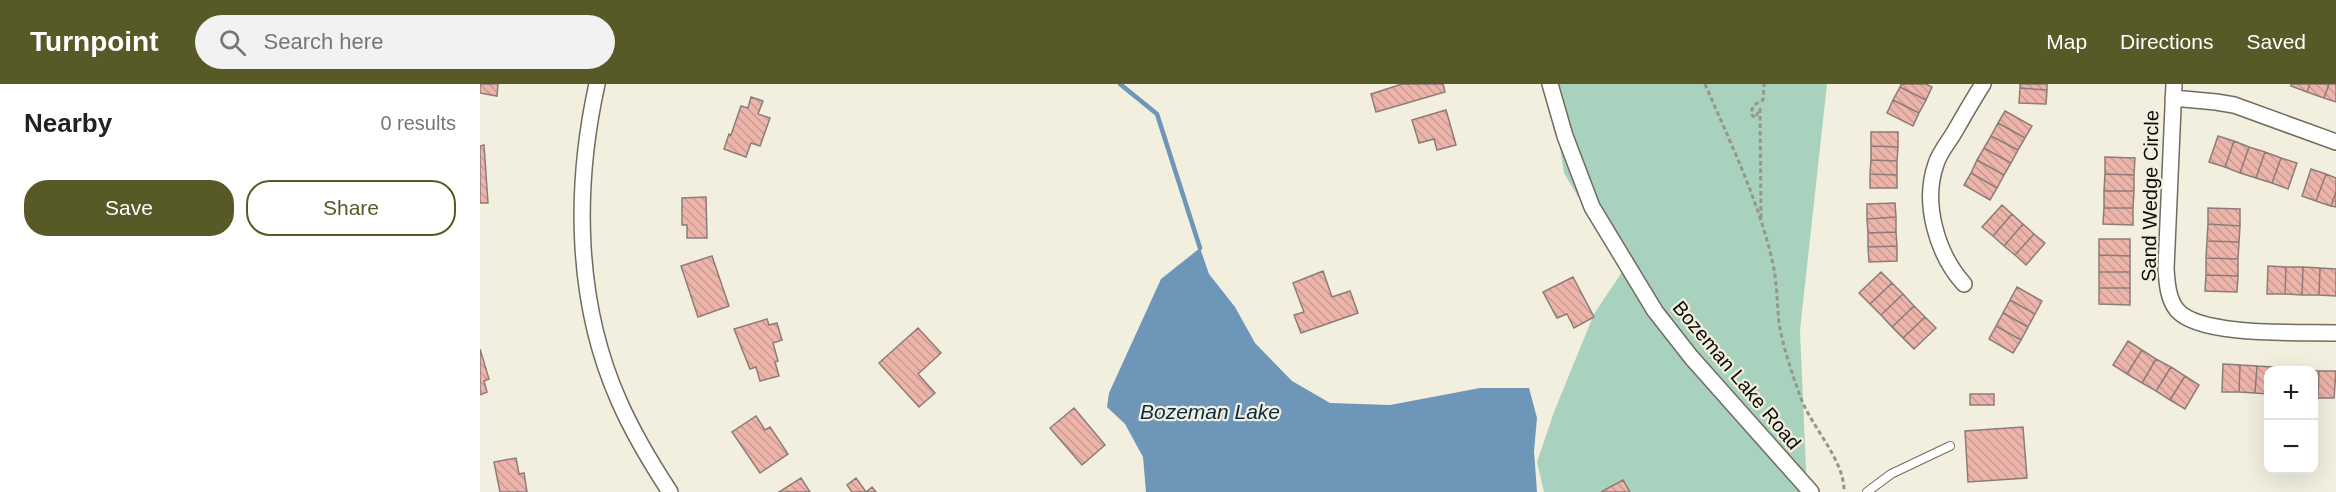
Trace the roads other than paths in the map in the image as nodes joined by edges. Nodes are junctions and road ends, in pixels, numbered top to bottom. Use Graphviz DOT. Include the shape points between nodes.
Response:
graph roads {
  1 [pos="597,84"];
  2 [pos="1550,84"];
  3 [pos="1983,84"];
  4 [pos="2174,91"];
  5 [pos="2336,141"];
  6 [pos="1964,284"];
  7 [pos="2336,333"];
  8 [pos="1950,446"];
  9 [pos="670,492"];
  10 [pos="1811,492"];
  11 [pos="1866,492"];
  1 -- 9 [label="street" via="586,145 581,210 591,304 618,400"];
  2 -- 10 [label="street, Bozeman Lake Road" via="1592,207 1655,311"];
  3 -- 6 [label="street" via="1931,178 1937,234 1952,270"];
  4 -- 5 [label="street, Sand Wedge Circle" via="2234,105"];
  4 -- 7 [label="street, Sand Wedge Circle" via="2166,270 2168,291 2177,309 2198,324 2232,330"];
  8 -- 11 [label="lane" via="1891,474"];
}
